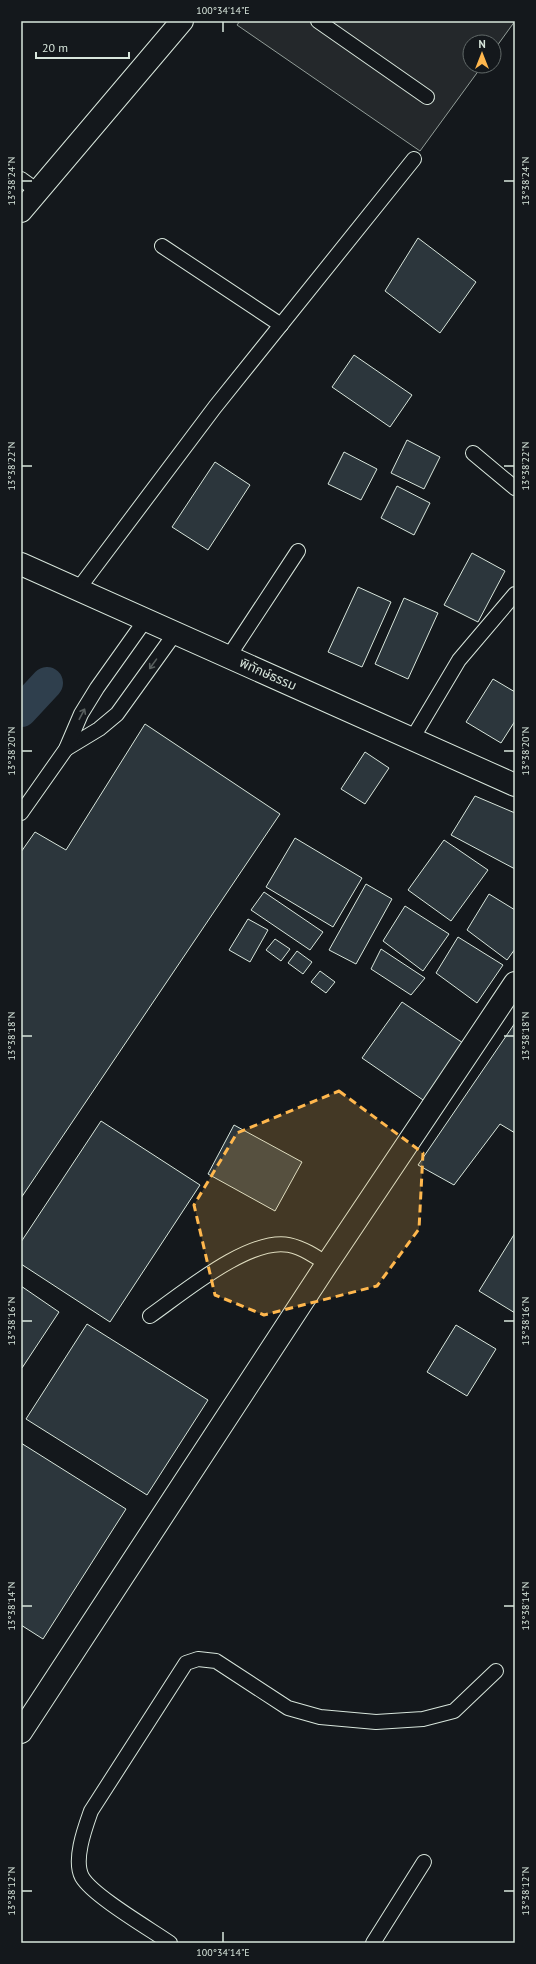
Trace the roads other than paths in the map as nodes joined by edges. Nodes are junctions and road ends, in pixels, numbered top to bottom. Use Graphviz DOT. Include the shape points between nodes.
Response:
graph roads {
  1 [pos="182,21"];
  2 [pos="318,21"];
  3 [pos="427,97"];
  4 [pos="414,159"];
  5 [pos="21,179"];
  6 [pos="39,192"];
  7 [pos="21,211"];
  8 [pos="162,246"];
  9 [pos="281,324"];
  10 [pos="473,453"];
  11 [pos="515,488"];
  12 [pos="298,551"];
  13 [pos="21,564"];
  14 [pos="79,588"];
  15 [pos="515,594"];
  16 [pos="146,618"];
  17 [pos="176,632"];
  18 [pos="229,656"];
  19 [pos="412,739"];
  20 [pos="66,749"];
  21 [pos="515,785"];
  22 [pos="21,812"];
  23 [pos="515,983"];
  24 [pos="327,1264"];
  25 [pos="150,1316"];
  26 [pos="496,1671"];
  27 [pos="21,1732"];
  28 [pos="424,1862"];
  29 [pos="170,1943"];
  30 [pos="373,1943"];
  1 -- 6 [label="street"];
  2 -- 3 [label="lane"];
  4 -- 9 [label="lane"];
  5 -- 6 [label="lane"];
  6 -- 7 [label="street"];
  8 -- 9 [label="lane"];
  9 -- 14 [label="lane"];
  10 -- 11 [label="lane"];
  12 -- 18 [label="lane"];
  13 -- 14 [label="street, พิทักษ์ธรรม"];
  14 -- 16 [label="street, พิทักษ์ธรรม"];
  15 -- 19 [label="lane" via="458,660"];
  16 -- 17 [label="street, พิทักษ์ธรรม"];
  20 -- 16 [label="lane, one-way" via="81,714"];
  17 -- 18 [label="street, พิทักษ์ธรรม"];
  17 -- 20 [label="lane, one-way" via="117,714 99,729"];
  18 -- 19 [label="street, พิทักษ์ธรรม"];
  19 -- 21 [label="street, พิทักษ์ธรรม"];
  20 -- 22 [label="lane"];
  23 -- 24 [label="street"];
  24 -- 25 [label="lane" via="312,1254 288,1245 265,1246 234,1258"];
  24 -- 27 [label="street"];
  26 -- 29 [label="lane" via="454,1711 423,1718 376,1722 320,1717 288,1708 216,1661 198,1659 186,1663 91,1811 82,1839 80,1860 82,1876 93,1890"];
  28 -- 30 [label="lane"];
}
